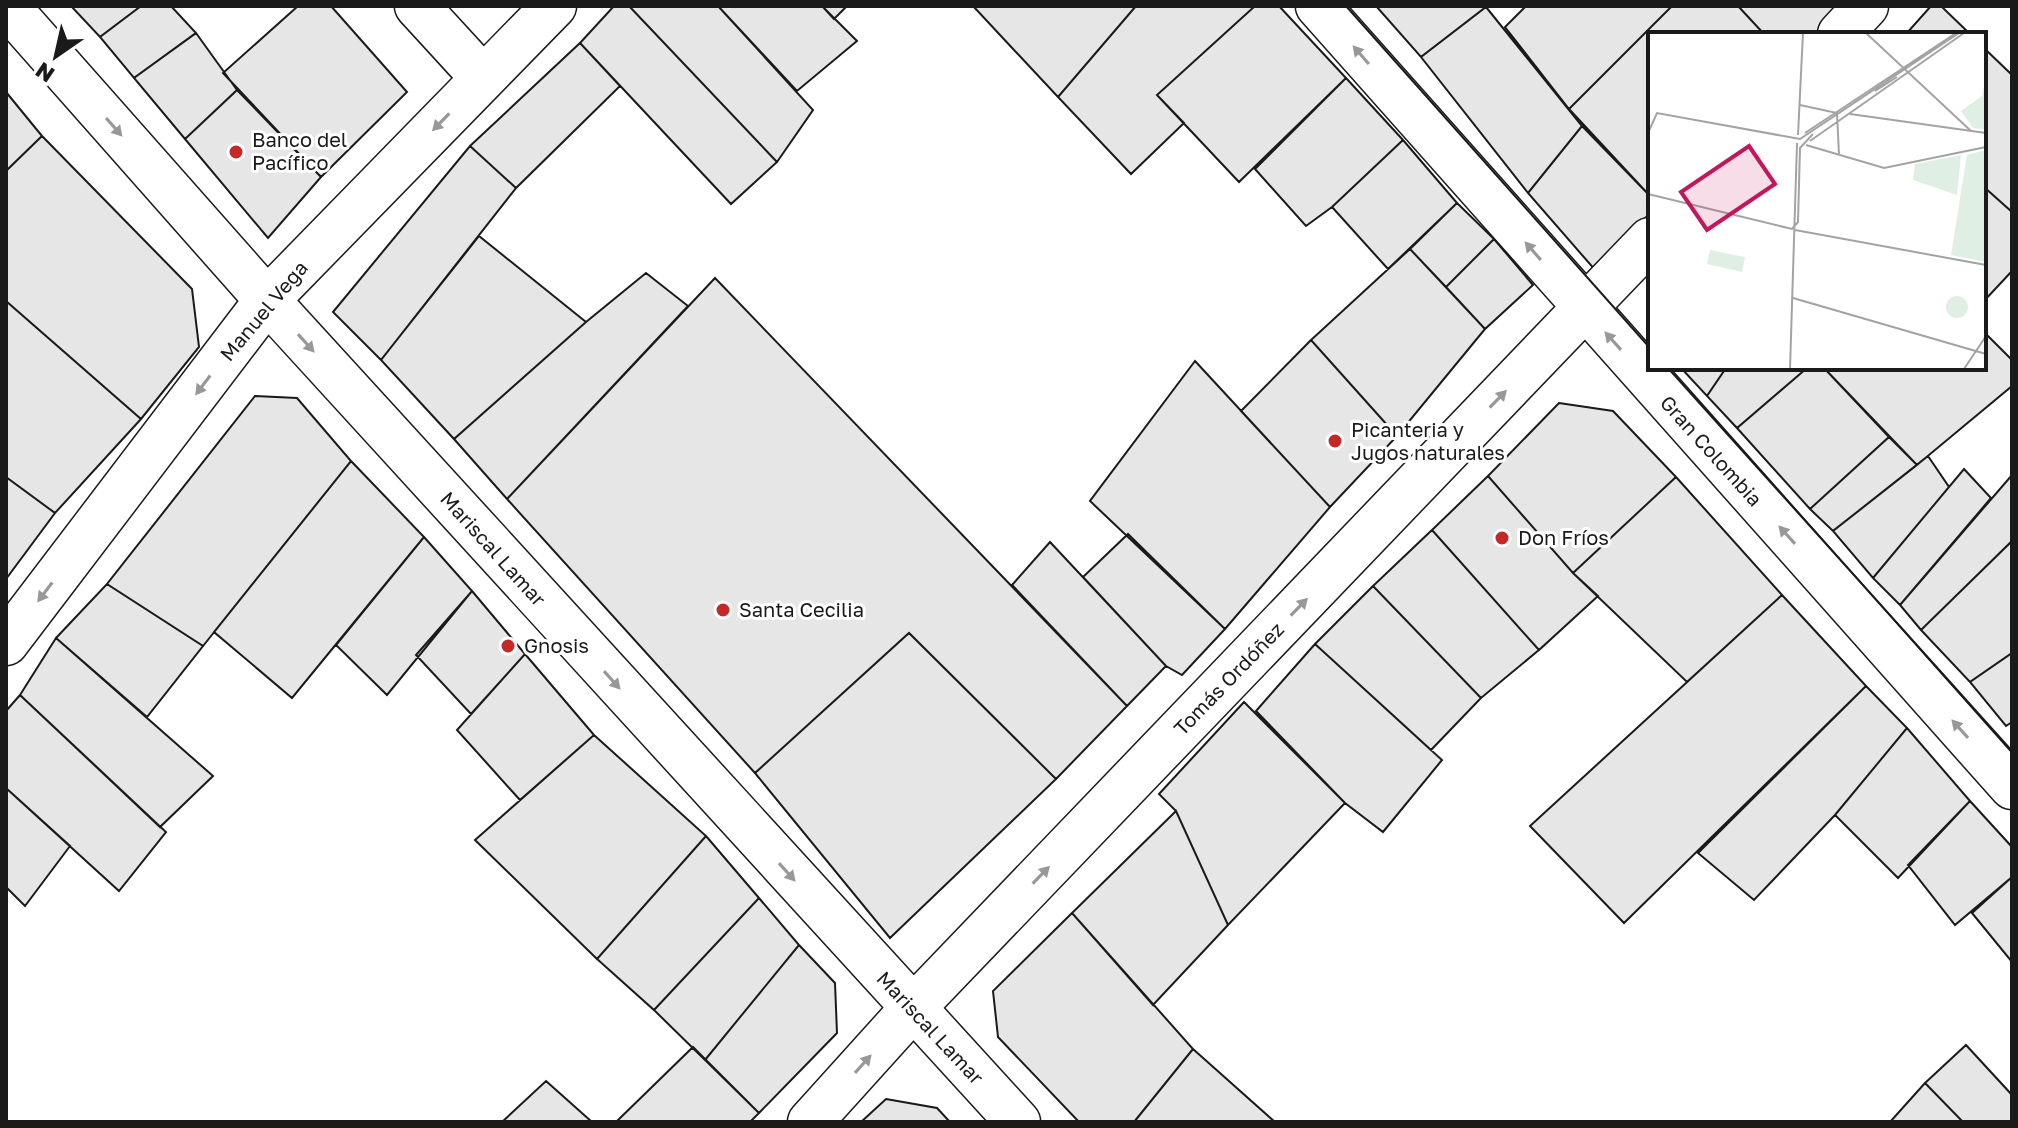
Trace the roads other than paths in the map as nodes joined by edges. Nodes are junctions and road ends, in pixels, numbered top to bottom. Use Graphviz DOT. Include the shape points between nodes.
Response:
graph roads {
  1 [pos="7,6"];
  2 [pos="417,6"];
  3 [pos="554,6"];
  4 [pos="1318,6"];
  5 [pos="1866,6"];
  6 [pos="1842,32"];
  7 [pos="483,78"];
  8 [pos="1648,242"];
  9 [pos="267,300"];
  10 [pos="1584,309"];
  11 [pos="6,643"];
  12 [pos="2012,787"];
  13 [pos="912,1009"];
  14 [pos="810,1122"];
  15 [pos="1018,1122"];
  1 -- 9 [label="street, Mariscal Lamar, one-way"];
  2 -- 7 [label="street"];
  3 -- 7 [label="street, Manuel Vega"];
  10 -- 4 [label="street, Gran Colombia, one-way"];
  5 -- 6 [label="street"];
  7 -- 9 [label="street, Manuel Vega, one-way"];
  8 -- 10 [label="street, Tomás Ordóñez"];
  9 -- 11 [label="street, Manuel Vega, one-way"];
  9 -- 13 [label="street, Mariscal Lamar, one-way"];
  12 -- 10 [label="street, Gran Colombia, one-way"];
  13 -- 10 [label="street, Tomás Ordóñez, one-way"];
  14 -- 13 [label="street, Tomás Ordóñez, one-way"];
  13 -- 15 [label="street, Mariscal Lamar"];
}
